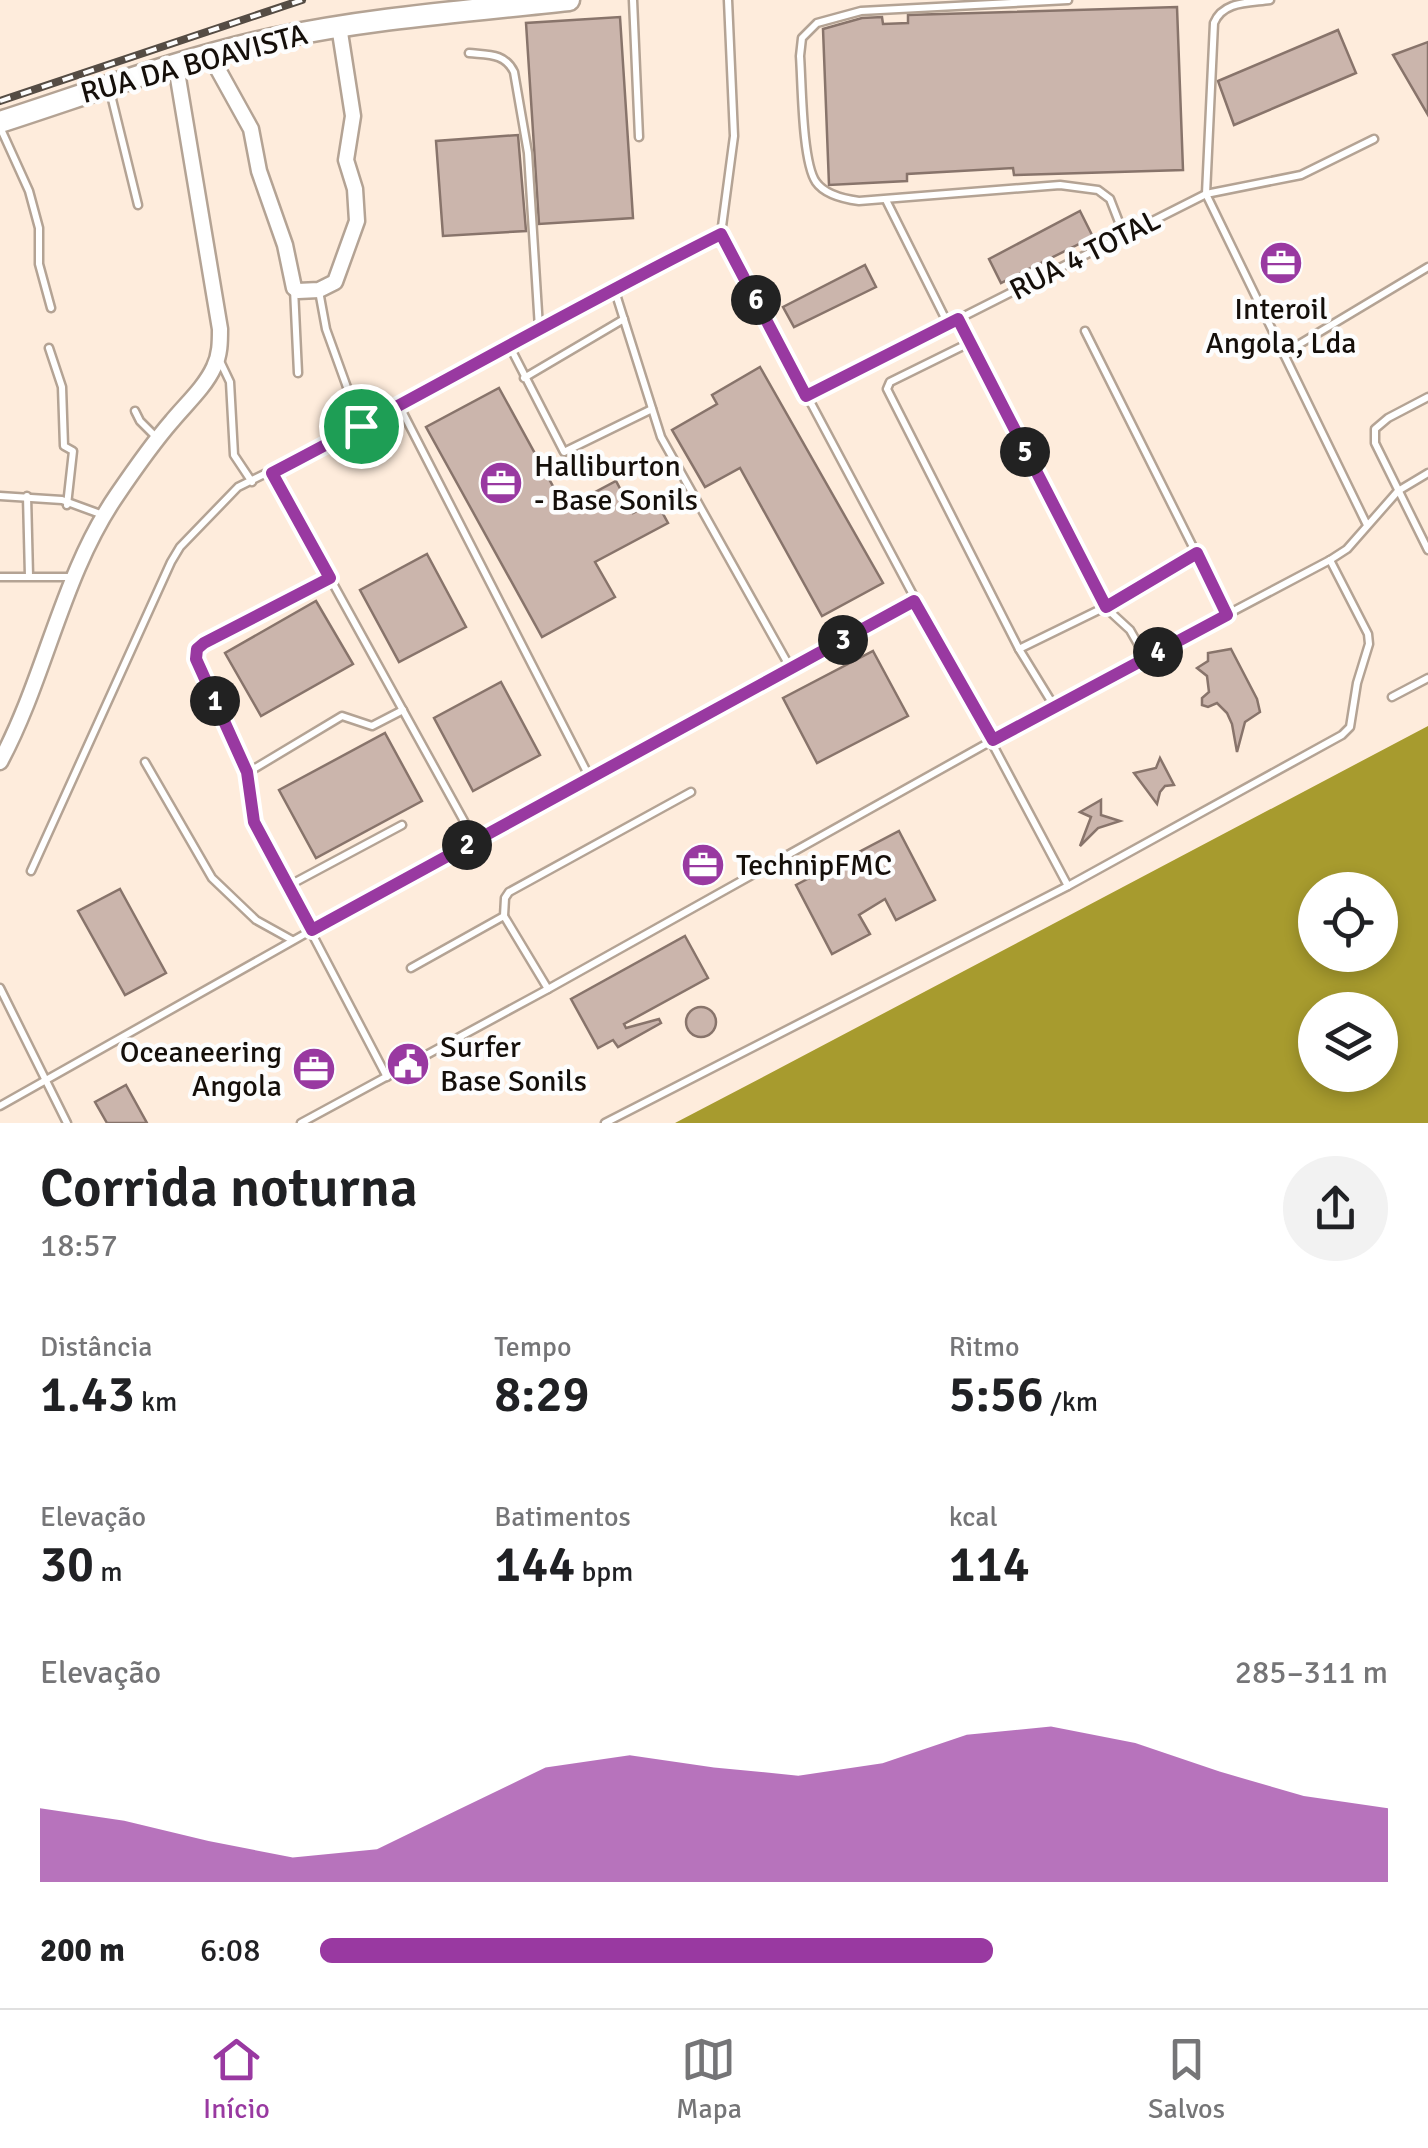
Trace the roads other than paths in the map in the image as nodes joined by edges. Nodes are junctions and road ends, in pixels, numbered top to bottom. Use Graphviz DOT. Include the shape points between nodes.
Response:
graph roads {
  1 [pos="569,0"];
  2 [pos="633,0"];
  3 [pos="728,0"];
  4 [pos="1068,0"];
  5 [pos="1270,0"];
  6 [pos="339,26"];
  7 [pos="469,53"];
  8 [pos="210,56"];
  9 [pos="176,66"];
  10 [pos="109,85"];
  11 [pos="0,125"];
  12 [pos="639,138"];
  13 [pos="1374,140"];
  14 [pos="1206,194"];
  15 [pos="886,199"];
  16 [pos="138,205"];
  17 [pos="721,234"];
  18 [pos="1124,235"];
  19 [pos="1428,266"];
  20 [pos="294,288"];
  21 [pos="614,288"];
  22 [pos="319,290"];
  23 [pos="51,308"];
  24 [pos="624,319"];
  25 [pos="958,319"];
  26 [pos="948,324"];
  27 [pos="539,328"];
  28 [pos="1085,331"];
  29 [pos="969,343"];
  30 [pos="508,345"];
  31 [pos="49,348"];
  32 [pos="1284,354"];
  33 [pos="218,355"];
  34 [pos="298,374"];
  35 [pos="524,378"];
  36 [pos="806,396"];
  37 [pos="1428,398"];
  38 [pos="400,407"];
  39 [pos="652,409"];
  40 [pos="135,411"];
  41 [pos="361,426"];
  42 [pos="157,438"];
  43 [pos="1428,472"];
  44 [pos="272,473"];
  45 [pos="252,482"];
  46 [pos="1398,491"];
  47 [pos="0,496"];
  48 [pos="28,496"];
  49 [pos="67,505"];
  50 [pos="104,516"];
  51 [pos="1367,525"];
  52 [pos="1428,550"];
  53 [pos="1197,553"];
  54 [pos="1330,560"];
  55 [pos="29,576"];
  56 [pos="0,578"];
  57 [pos="74,578"];
  58 [pos="330,578"];
  59 [pos="914,601"];
  60 [pos="1106,607"];
  61 [pos="1227,615"];
  62 [pos="1020,649"];
  63 [pos="1146,658"];
  64 [pos="791,669"];
  65 [pos="1428,678"];
  66 [pos="1392,698"];
  67 [pos="1054,706"];
  68 [pos="402,710"];
  69 [pos="993,740"];
  70 [pos="0,762"];
  71 [pos="145,762"];
  72 [pos="247,772"];
  73 [pos="590,778"];
  74 [pos="690,792"];
  75 [pos="402,824"];
  76 [pos="475,841"];
  77 [pos="31,871"];
  78 [pos="288,886"];
  79 [pos="1068,886"];
  80 [pos="504,916"];
  81 [pos="312,930"];
  82 [pos="293,941"];
  83 [pos="411,968"];
  84 [pos="0,988"];
  85 [pos="548,989"];
  86 [pos="4,1004"];
  87 [pos="387,1077"];
  88 [pos="46,1081"];
  89 [pos="0,1106"];
  90 [pos="66,1123"];
  91 [pos="301,1123"];
  92 [pos="605,1123"];
  1 -- 6 [label="main road, RUA DA BOAVISTA"];
  2 -- 12 [label="lane"];
  3 -- 17 [label="lane" via="734,136"];
  4 -- 15 [label="lane" via="861,11 817,23 802,38 808,164 816,184 844,199"];
  5 -- 14 [label="lane" via="1225,7 1214,23"];
  6 -- 8 [label="main road, RUA DA BOAVISTA"];
  6 -- 22 [label="street" via="353,116 346,160 357,221 335,282"];
  7 -- 27 [label="lane" via="498,56 514,72 528,153"];
  8 -- 9 [label="main road, RUA DA BOAVISTA"];
  8 -- 20 [label="street" via="250,129"];
  9 -- 10 [label="main road, RUA DA BOAVISTA"];
  9 -- 33 [label="street" via="220,329"];
  10 -- 11 [label="main road, RUA DA BOAVISTA"];
  10 -- 16 [label="lane"];
  11 -- 23 [label="lane" via="40,228 39,264"];
  13 -- 14 [label="lane, RUA 4 TOTAL" via="1301,175"];
  14 -- 18 [label="lane, RUA 4 TOTAL"];
  14 -- 32 [label="lane"];
  15 -- 18 [label="lane" via="1060,186 1098,190 1110,199"];
  15 -- 26 [label="lane"];
  17 -- 21 [label="lane"];
  17 -- 36 [label="lane"];
  18 -- 25 [label="lane, RUA 4 TOTAL"];
  19 -- 32 [label="lane"];
  20 -- 22 [label="street"];
  20 -- 34 [label="lane"];
  21 -- 24 [label="lane"];
  21 -- 27 [label="lane"];
  22 -- 41 [label="lane"];
  24 -- 35 [label="lane"];
  24 -- 39 [label="lane"];
  25 -- 26 [label="lane, RUA 4 TOTAL"];
  25 -- 29 [label="lane"];
  26 -- 36 [label="lane, RUA 4 TOTAL"];
  27 -- 30 [label="lane"];
  28 -- 53 [label="lane"];
  29 -- 60 [label="lane"];
  29 -- 62 [label="lane" via="887,389"];
  30 -- 35 [label="lane"];
  30 -- 38 [label="lane"];
  31 -- 49 [label="lane" via="62,388 64,446 73,451"];
  32 -- 51 [label="lane"];
  33 -- 42 [label="street"];
  33 -- 45 [label="lane" via="230,382 234,456"];
  35 -- 39 [label="lane" via="567,452"];
  36 -- 59 [label="lane"];
  37 -- 46 [label="lane" via="1375,429"];
  38 -- 41 [label="lane"];
  38 -- 73 [label="lane"];
  39 -- 64 [label="lane" via="661,437"];
  40 -- 42 [label="lane"];
  41 -- 44 [label="lane"];
  42 -- 50 [label="street"];
  43 -- 46 [label="lane"];
  44 -- 45 [label="lane"];
  44 -- 58 [label="lane"];
  45 -- 77 [label="lane" via="232,492 171,562"];
  46 -- 51 [label="lane"];
  46 -- 52 [label="lane"];
  47 -- 48 [label="lane"];
  48 -- 49 [label="lane"];
  48 -- 55 [label="lane"];
  49 -- 50 [label="lane"];
  50 -- 57 [label="street"];
  51 -- 54 [label="lane"];
  53 -- 60 [label="lane"];
  53 -- 61 [label="lane"];
  54 -- 61 [label="lane"];
  54 -- 79 [label="lane" via="1368,634 1350,728"];
  55 -- 56 [label="lane"];
  55 -- 57 [label="lane"];
  57 -- 70 [label="street" via="30,702"];
  58 -- 68 [label="lane"];
  58 -- 72 [label="lane" via="197,649"];
  59 -- 64 [label="lane"];
  59 -- 69 [label="lane"];
  60 -- 62 [label="lane"];
  60 -- 63 [label="lane"];
  61 -- 63 [label="lane"];
  62 -- 67 [label="lane"];
  63 -- 67 [label="lane"];
  64 -- 73 [label="lane"];
  65 -- 66 [label="lane"];
  67 -- 69 [label="lane"];
  68 -- 72 [label="lane" via="372,726 342,716"];
  68 -- 76 [label="lane"];
  69 -- 79 [label="lane"];
  69 -- 85 [label="lane"];
  71 -- 82 [label="lane" via="212,878 256,920"];
  72 -- 78 [label="lane" via="254,822"];
  73 -- 76 [label="lane"];
  74 -- 80 [label="lane" via="509,892"];
  75 -- 78 [label="lane"];
  76 -- 81 [label="lane"];
  78 -- 81 [label="lane"];
  79 -- 92 [label="lane"];
  80 -- 83 [label="lane"];
  80 -- 85 [label="lane"];
  81 -- 82 [label="lane"];
  81 -- 87 [label="lane"];
  82 -- 88 [label="lane"];
  84 -- 86 [label="lane"];
  85 -- 87 [label="lane"];
  86 -- 88 [label="lane"];
  87 -- 91 [label="lane"];
  88 -- 89 [label="lane"];
  88 -- 90 [label="lane"];
}
